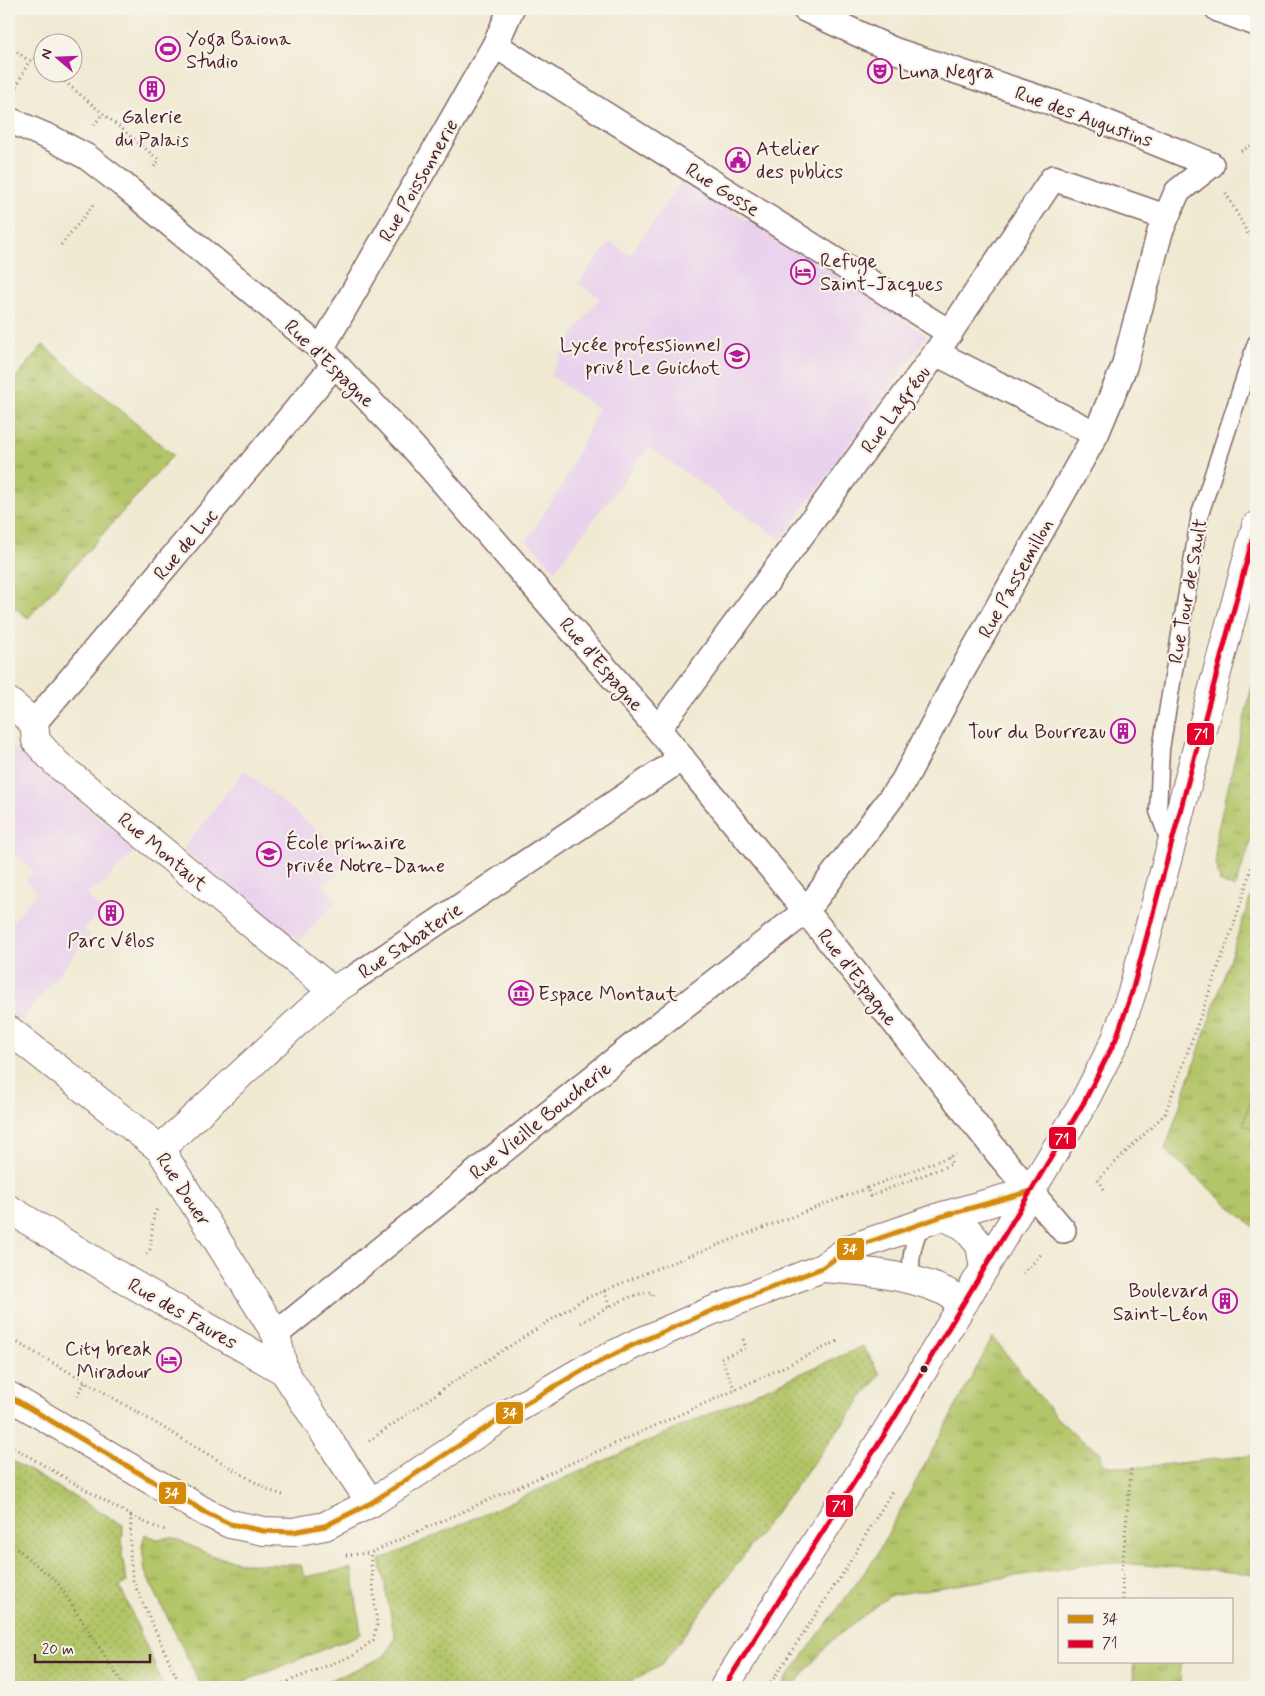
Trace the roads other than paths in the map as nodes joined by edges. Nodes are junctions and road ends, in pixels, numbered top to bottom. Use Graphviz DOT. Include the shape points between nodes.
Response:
graph roads {
  1 [pos="511,9"];
  2 [pos="805,9"];
  3 [pos="1218,9"];
  4 [pos="1256,23"];
  5 [pos="495,45"];
  6 [pos="9,120"];
  7 [pos="1165,217"];
  8 [pos="950,333"];
  9 [pos="1256,343"];
  10 [pos="936,353"];
  11 [pos="328,357"];
  12 [pos="1096,434"];
  13 [pos="1256,526"];
  14 [pos="9,702"];
  15 [pos="34,723"];
  16 [pos="658,729"];
  17 [pos="682,758"];
  18 [pos="1170,844"];
  19 [pos="806,911"];
  20 [pos="340,986"];
  21 [pos="9,1030"];
  22 [pos="160,1149"];
  23 [pos="1031,1192"];
  24 [pos="9,1209"];
  25 [pos="932,1219"];
  26 [pos="1063,1230"];
  27 [pos="822,1268"];
  28 [pos="984,1269"];
  29 [pos="912,1281"];
  30 [pos="963,1304"];
  31 [pos="276,1334"];
  32 [pos="284,1371"];
  33 [pos="9,1396"];
  34 [pos="371,1503"];
  35 [pos="724,1687"];
  1 -- 5 [label="street, Rue Poissonnerie"];
  2 -- 7 [label="street, Rue des Augustins" via="893,50 1078,111 1212,165 1177,192"];
  3 -- 4 [label="street"];
  5 -- 8 [label="street, Rue Gosse"];
  5 -- 11 [label="street, Rue Poissonnerie"];
  6 -- 11 [label="street, Rue d'Espagne" via="87,157"];
  7 -- 8 [label="street, Rue Lagréou" via="1053,178"];
  7 -- 12 [label="street, Rue Passemillon" via="1124,367"];
  8 -- 10 [label="street, Rue Lagréou"];
  9 -- 18 [label="lane, Rue Tour de Sault" via="1196,533 1161,749 1158,811"];
  10 -- 12 [label="street"];
  10 -- 16 [label="street, Rue Lagréou"];
  11 -- 15 [label="street, Rue de Luc"];
  11 -- 16 [label="street, Rue d'Espagne" via="412,446"];
  12 -- 19 [label="street, Rue Passemillon" via="903,782"];
  13 -- 18 [label="street"];
  14 -- 15 [label="street"];
  15 -- 20 [label="street, Rue Montaut" via="36,741 56,763"];
  16 -- 17 [label="street, Rue d'Espagne"];
  17 -- 19 [label="street, Rue d'Espagne"];
  17 -- 20 [label="street, Rue Sabaterie"];
  18 -- 23 [label="street" via="1132,992 1116,1038 1083,1104"];
  19 -- 23 [label="street, Rue d'Espagne"];
  19 -- 31 [label="street, Rue Vieille Boucherie" via="609,1064"];
  20 -- 22 [label="street, Rue Sabaterie"];
  21 -- 22 [label="street, Rue Douer"];
  22 -- 31 [label="street, Rue Douer"];
  23 -- 25 [label="street"];
  23 -- 26 [label="street, Rue d'Espagne"];
  23 -- 28 [label="street"];
  24 -- 32 [label="street, Rue des Faures"];
  25 -- 27 [label="street" via="849,1249"];
  25 -- 28 [label="street" via="964,1226 980,1245"];
  25 -- 29 [label="lane" via="912,1248"];
  27 -- 29 [label="street" via="868,1272"];
  27 -- 34 [label="street" via="686,1321 585,1369 504,1416"];
  28 -- 30 [label="street"];
  29 -- 30 [label="street" via="945,1292"];
  30 -- 35 [label="street"];
  31 -- 32 [label="street, Rue Douer"];
  32 -- 34 [label="street, Rue des Faures"];
  33 -- 34 [label="street" via="204,1512 230,1524 264,1531 293,1532 325,1526"];
}
